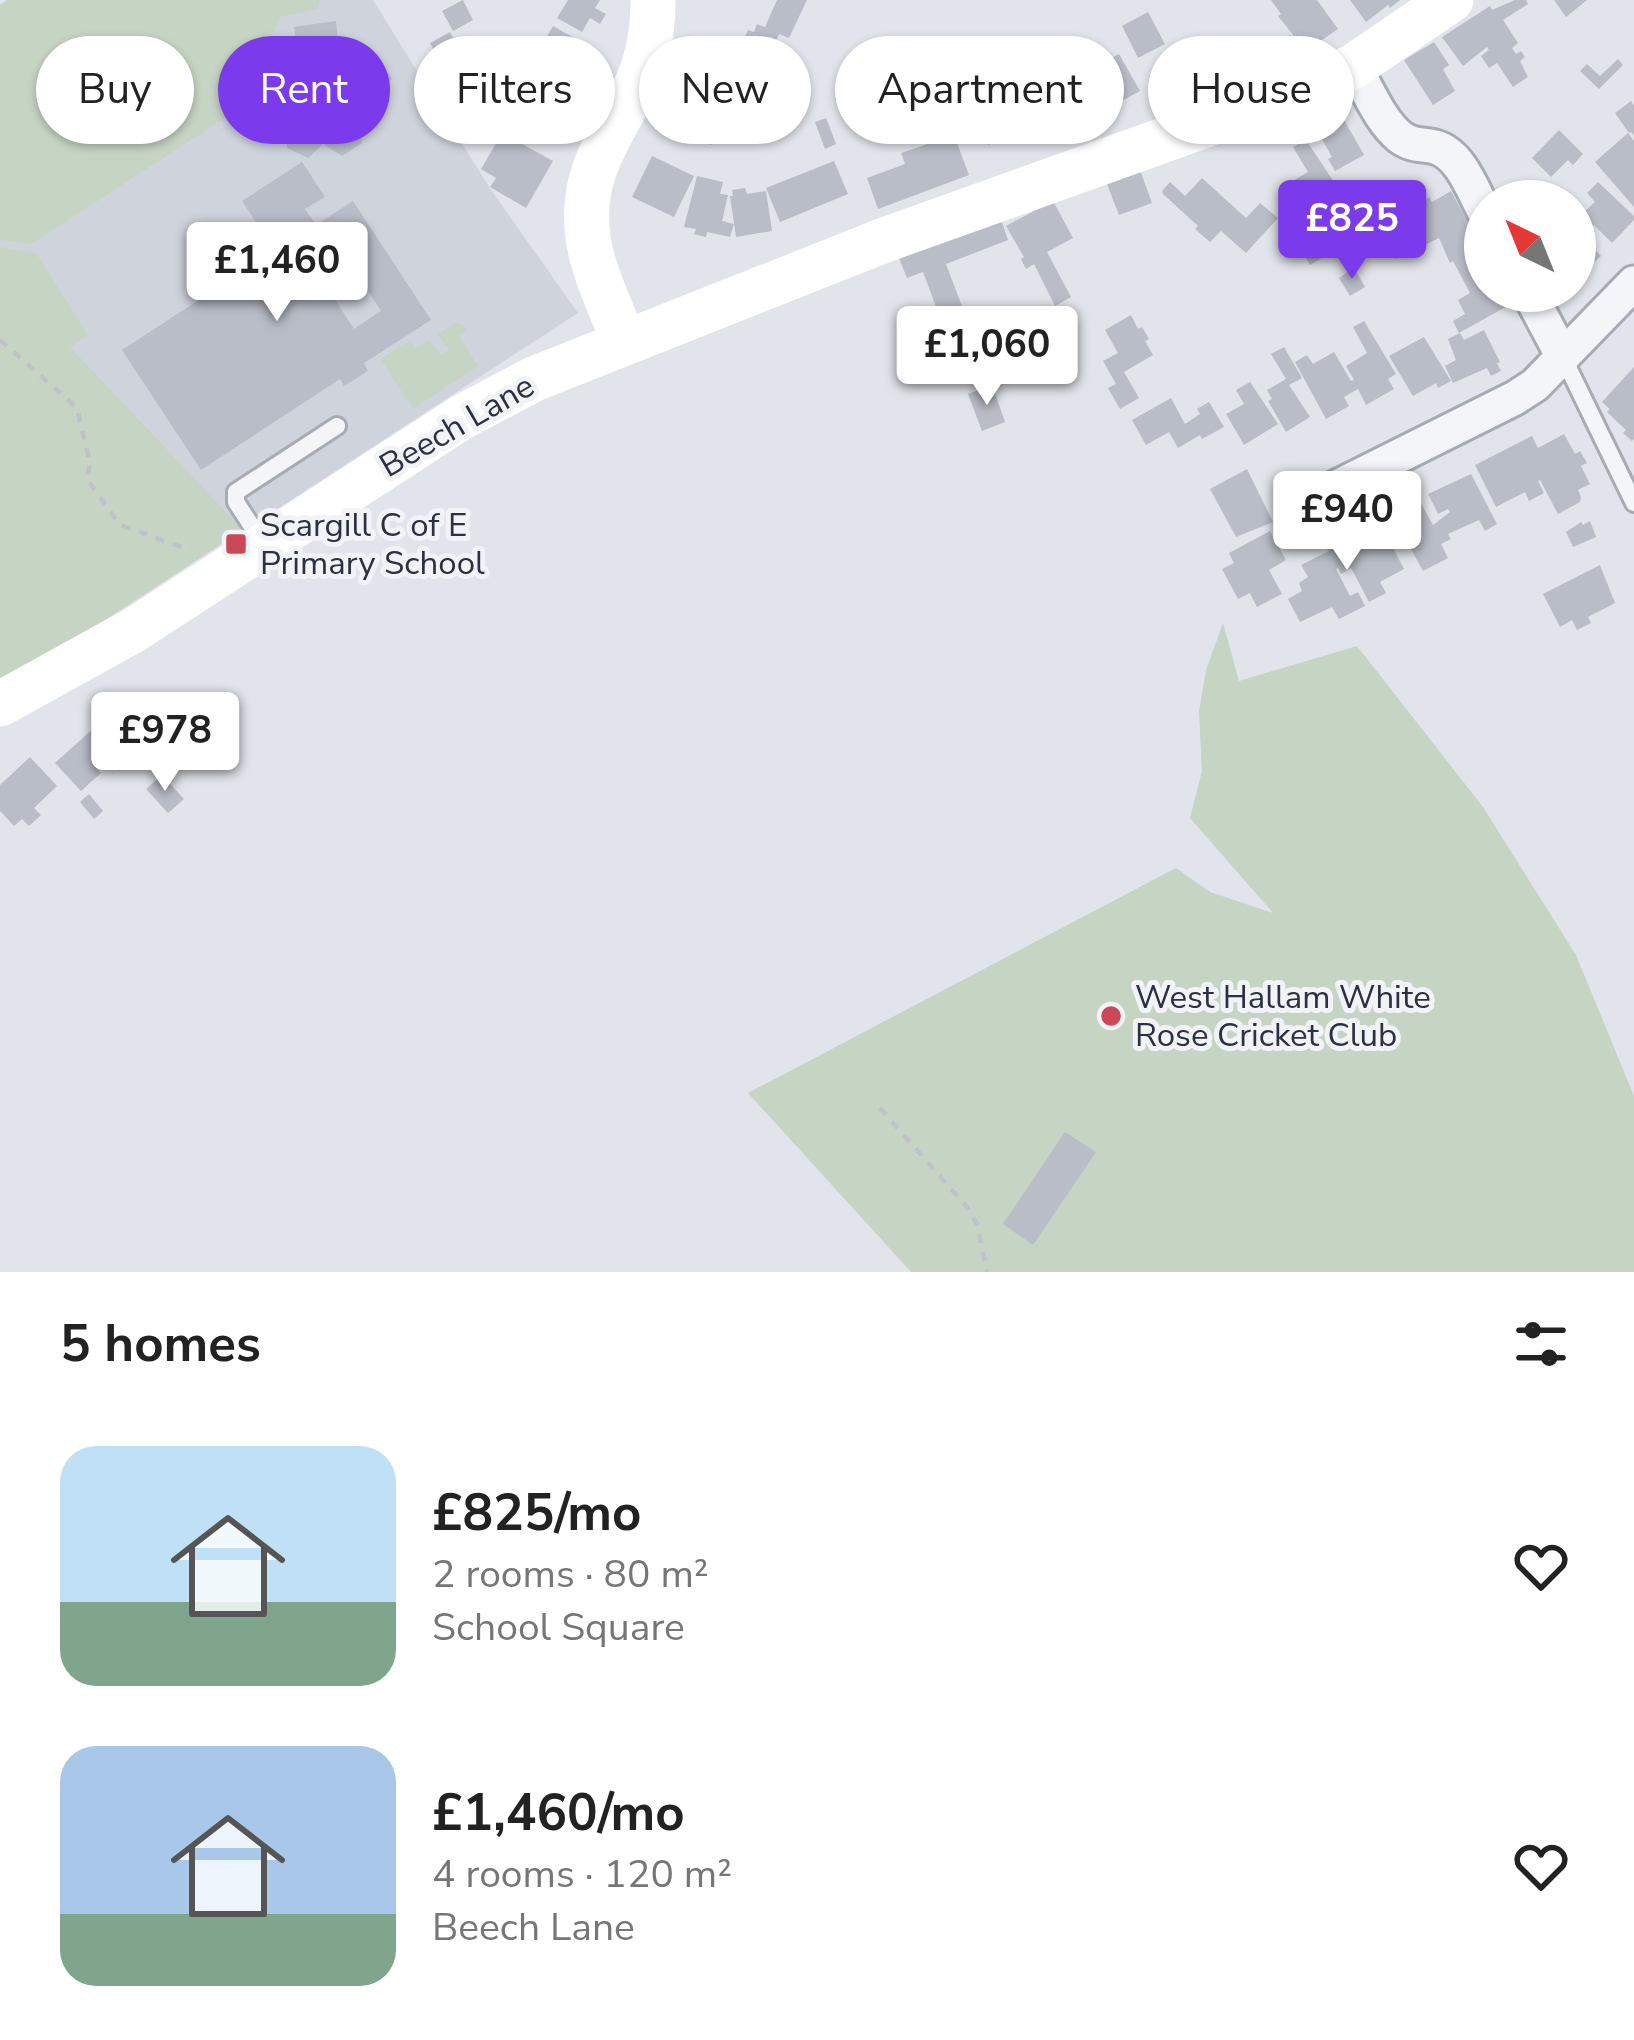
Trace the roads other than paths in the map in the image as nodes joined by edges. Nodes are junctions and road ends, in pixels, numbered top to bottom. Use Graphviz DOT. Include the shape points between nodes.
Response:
graph roads {
  1 [pos="652,0"];
  2 [pos="1451,0"];
  3 [pos="1354,66"];
  4 [pos="1154,144"];
  5 [pos="1466,180"];
  6 [pos="1634,284"];
  7 [pos="1539,312"];
  8 [pos="624,342"];
  9 [pos="1563,356"];
  10 [pos="337,426"];
  11 [pos="1328,481"];
  12 [pos="1634,503"];
  13 [pos="264,545"];
  14 [pos="0,704"];
  1 -- 8 [label="street" via="640,78 596,163 587,202 592,258"];
  2 -- 3 [label="street, Beech Lane"];
  3 -- 5 [label="street" via="1393,130 1453,158"];
  4 -- 8 [label="street, Beech Lane"];
  6 -- 9 [label="street"];
  7 -- 9 [label="street"];
  8 -- 13 [label="street, Beech Lane" via="462,417"];
  9 -- 11 [label="street" via="1515,398"];
  9 -- 12 [label="lane"];
  10 -- 13 [label="lane" via="236,492"];
  13 -- 14 [label="street, Beech Lane" via="134,631"];
}
